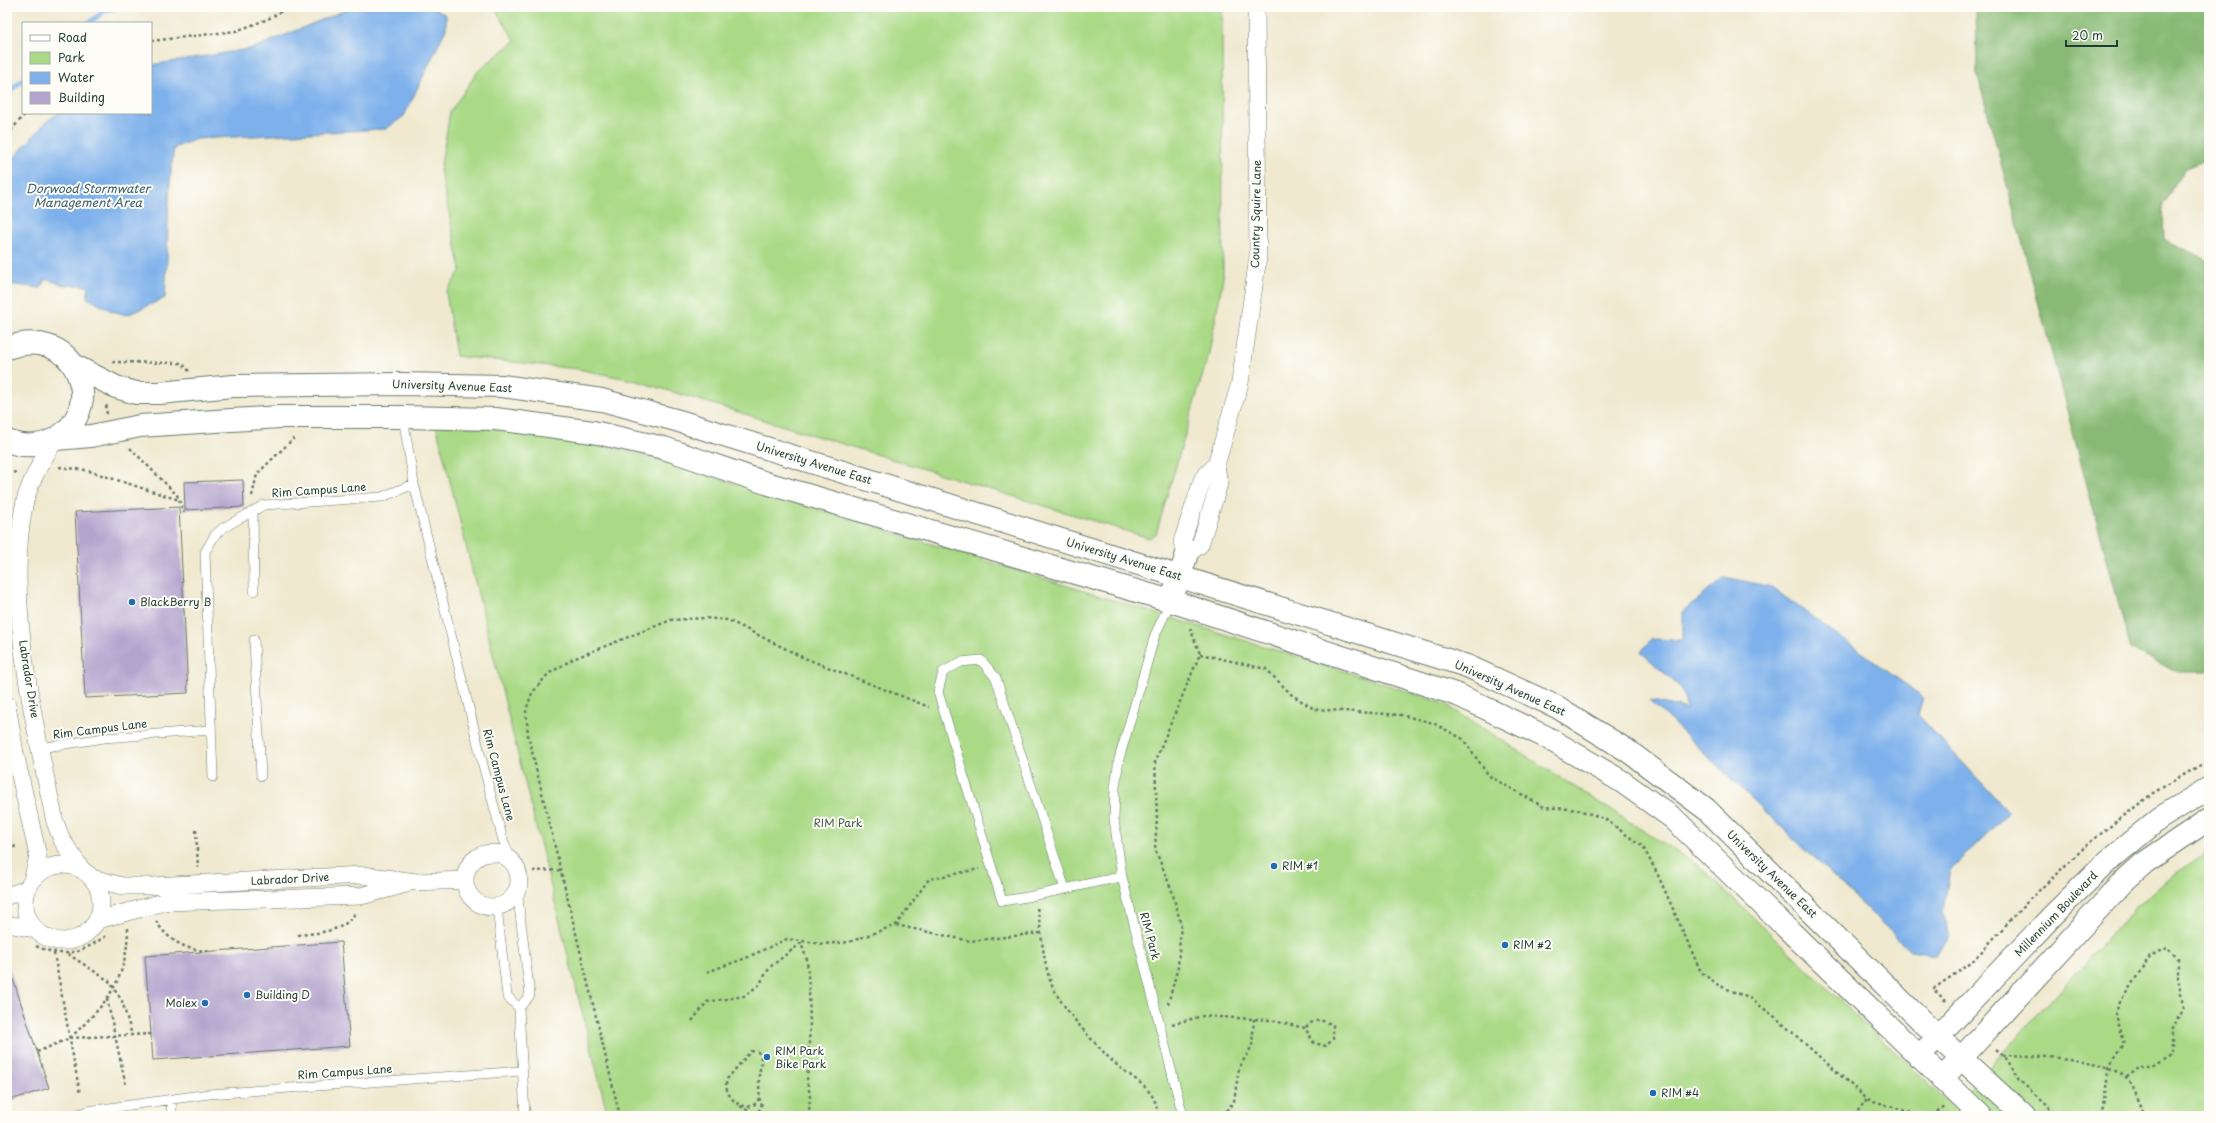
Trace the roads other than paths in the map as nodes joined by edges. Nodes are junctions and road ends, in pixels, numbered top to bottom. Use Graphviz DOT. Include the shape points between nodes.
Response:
graph roads {
  1 [pos="1256,7"];
  2 [pos="11,345"];
  3 [pos="73,365"];
  4 [pos="403,417"];
  5 [pos="56,439"];
  6 [pos="7,441"];
  7 [pos="414,484"];
  8 [pos="253,511"];
  9 [pos="1187,554"];
  10 [pos="1180,576"];
  11 [pos="254,591"];
  12 [pos="1171,601"];
  13 [pos="254,640"];
  14 [pos="7,705"];
  15 [pos="211,730"];
  16 [pos="40,748"];
  17 [pos="11,754"];
  18 [pos="261,776"];
  19 [pos="213,777"];
  20 [pos="2209,788"];
  21 [pos="2209,819"];
  22 [pos="512,861"];
  23 [pos="87,874"];
  24 [pos="1122,877"];
  25 [pos="464,880"];
  26 [pos="416,882"];
  27 [pos="29,885"];
  28 [pos="1065,889"];
  29 [pos="517,890"];
  30 [pos="7,896"];
  31 [pos="497,907"];
  32 [pos="98,920"];
  33 [pos="7,924"];
  34 [pos="34,929"];
  35 [pos="519,1008"];
  36 [pos="1939,1038"];
  37 [pos="1919,1057"];
  38 [pos="1962,1058"];
  39 [pos="521,1071"];
  40 [pos="1942,1079"];
  41 [pos="171,1100"];
  42 [pos="71,1116"];
  43 [pos="172,1116"];
  44 [pos="525,1116"];
  45 [pos="1183,1116"];
  46 [pos="1981,1116"];
  47 [pos="2024,1116"];
  1 -- 9 [label="street, Country Squire Lane" via="1258,257 1240,383 1216,465 1203,478 1182,542"];
  2 -- 3 [label="main road" via="30,342 50,346"];
  3 -- 5 [label="main road" via="80,381 80,409 69,429"];
  3 -- 10 [label="main road, University Avenue East" via="136,393 232,386 408,384 502,386 602,400 679,421"];
  4 -- 5 [label="main road" via="280,417 222,420 140,426 91,436"];
  4 -- 7 [label="lane, Rim Campus Lane"];
  4 -- 12 [label="main road" via="496,419 593,432 664,448 766,483"];
  5 -- 6 [label="main road" via="41,445 24,446"];
  5 -- 16 [label="street, Labrador Drive" via="39,467 26,500 18,556 23,645"];
  7 -- 8 [label="lane, Rim Campus Lane" via="382,497 264,505"];
  7 -- 22 [label="lane, Rim Campus Lane" via="484,769"];
  8 -- 11 [label="lane"];
  8 -- 15 [label="lane, Rim Campus Lane" via="223,528 215,535 205,552"];
  9 -- 10 [label="main road, Country Squire Lane"];
  10 -- 12 [label="main road, Country Squire Lane"];
  10 -- 36 [label="main road, University Avenue East" via="1467,666 1557,707 1628,751 1706,809"];
  12 -- 24 [label="lane, RIM Park" via="1155,635 1119,759 1114,819"];
  12 -- 37 [label="main road" via="1458,695 1546,736 1621,781 1673,818"];
  13 -- 18 [label="lane"];
  14 -- 17 [label="street"];
  15 -- 16 [label="lane, Rim Campus Lane" via="104,738"];
  15 -- 19 [label="lane, Rim Campus Lane"];
  16 -- 23 [label="street, Labrador Drive" via="55,822 62,840"];
  17 -- 27 [label="street" via="38,856"];
  20 -- 36 [label="main road, Millennium Boulevard" via="2160,818 2108,861 2054,914"];
  21 -- 38 [label="main road" via="2144,862 2123,882"];
  22 -- 25 [label="street" via="501,854 482,854 467,867"];
  22 -- 29 [label="street" via="519,875"];
  23 -- 26 [label="street, Labrador Drive" via="122,886 362,875"];
  23 -- 27 [label="street" via="67,865 59,865 43,870"];
  23 -- 32 [label="street" via="101,898 102,906"];
  24 -- 28 [label="lane"];
  24 -- 45 [label="lane, RIM Park"];
  25 -- 26 [label="street, Labrador Drive"];
  25 -- 31 [label="street" via="471,898 487,907"];
  26 -- 32 [label="street, Labrador Drive" via="361,896 164,902"];
  27 -- 30 [label="street"];
  27 -- 34 [label="street" via="25,910"];
  28 -- 28 [label="lane" via="996,678 981,660 961,662 944,672 938,692 1002,901 1034,897"];
  29 -- 31 [label="street" via="513,898"];
  29 -- 35 [label="lane" via="530,995"];
  31 -- 35 [label="lane" via="506,996"];
  32 -- 34 [label="street" via="89,932 69,941 61,942 47,938"];
  33 -- 34 [label="street"];
  35 -- 39 [label="lane"];
  36 -- 37 [label="main road, Millennium Boulevard"];
  36 -- 38 [label="main road, University Avenue East"];
  37 -- 40 [label="main road"];
  38 -- 40 [label="main road"];
  38 -- 47 [label="main road, University Avenue East"];
  39 -- 41 [label="lane, Rim Campus Lane" via="209,1094"];
  39 -- 44 [label="lane"];
  40 -- 46 [label="main road"];
  41 -- 42 [label="lane, Rim Campus Lane" via="88,1111"];
  41 -- 43 [label="lane"];
}
